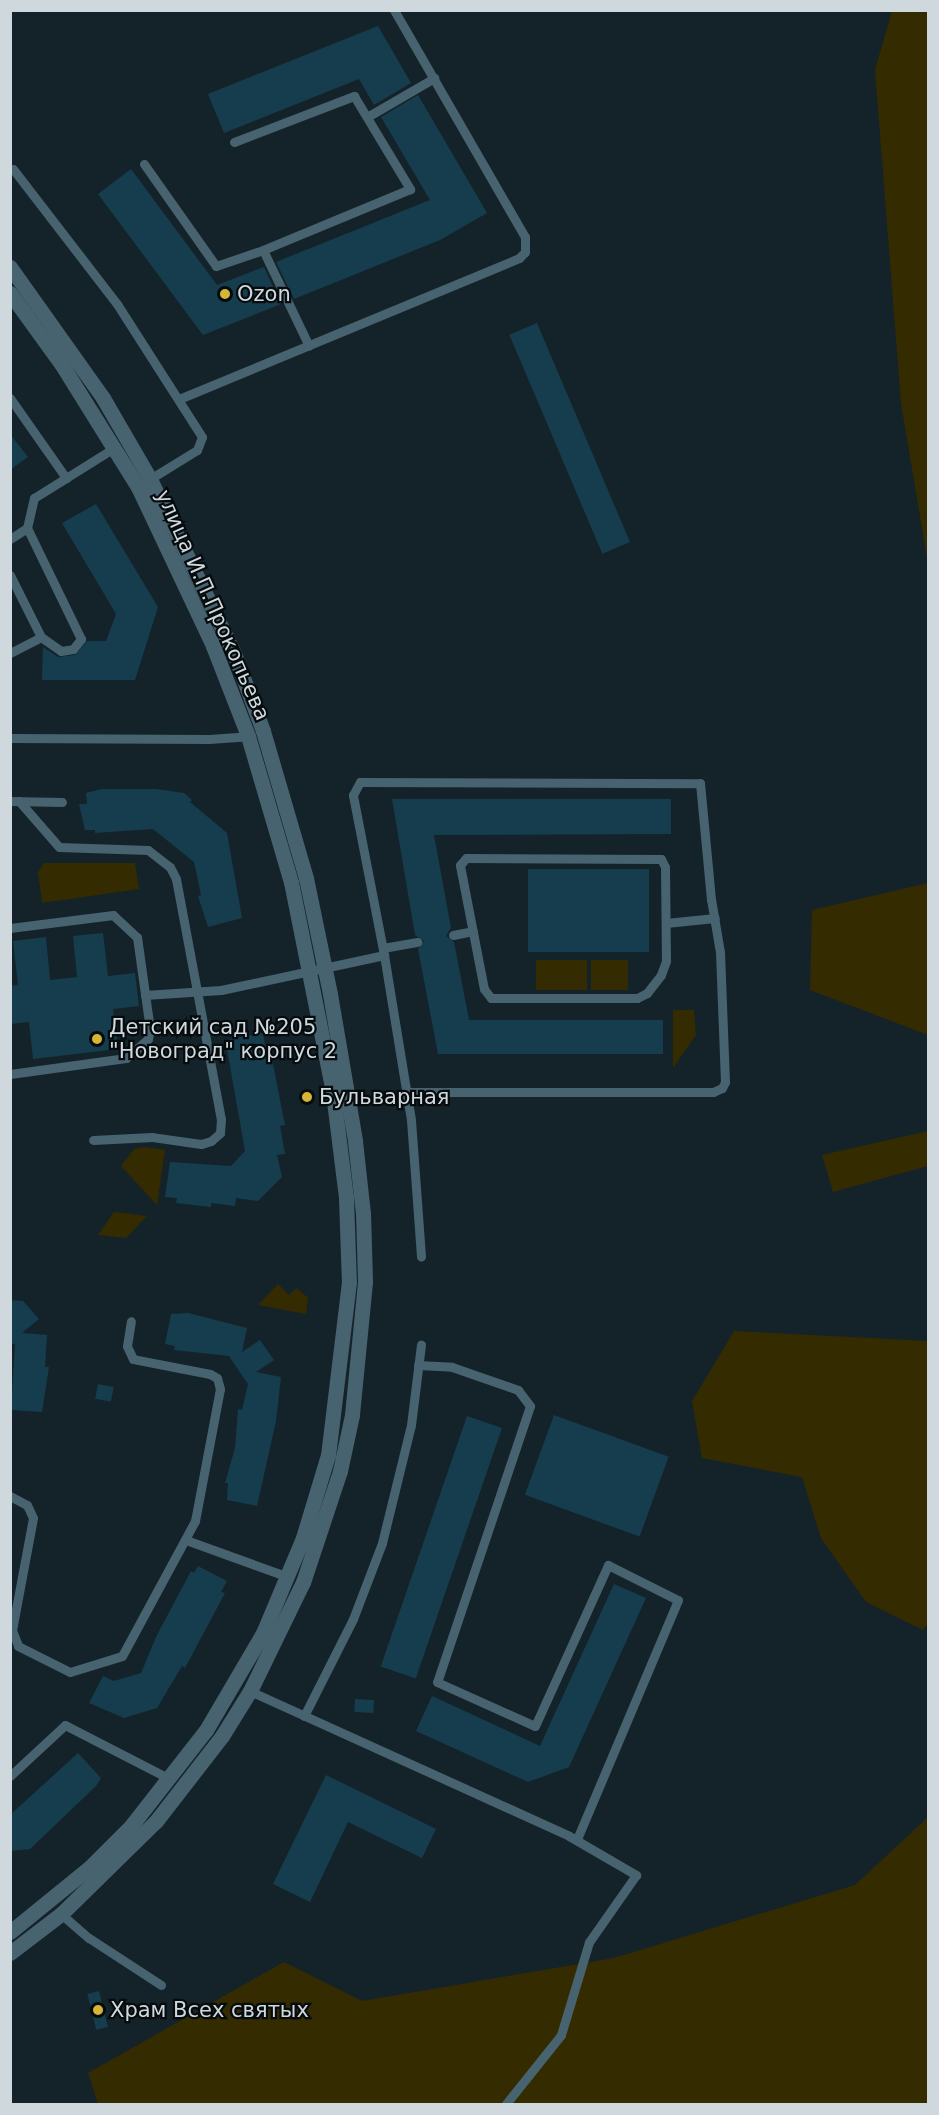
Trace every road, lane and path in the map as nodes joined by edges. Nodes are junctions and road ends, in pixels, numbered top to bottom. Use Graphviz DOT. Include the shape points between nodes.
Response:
graph roads {
  1 [pos="394,10"];
  2 [pos="434,78"];
  3 [pos="367,117"];
  4 [pos="234,142"];
  5 [pos="144,164"];
  6 [pos="13,169"];
  7 [pos="263,250"];
  8 [pos="10,267"];
  9 [pos="10,293"];
  10 [pos="309,346"];
  11 [pos="10,398"];
  12 [pos="179,399"];
  13 [pos="121,444"];
  14 [pos="66,478"];
  15 [pos="144,483"];
  16 [pos="27,528"];
  17 [pos="10,539"];
  18 [pos="10,575"];
  19 [pos="41,637"];
  20 [pos="10,653"];
  21 [pos="263,732"];
  22 [pos="248,736"];
  23 [pos="10,738"];
  24 [pos="15,801"];
  25 [pos="62,802"];
  26 [pos="715,918"];
  27 [pos="666,923"];
  28 [pos="10,928"];
  29 [pos="473,931"];
  30 [pos="453,935"];
  31 [pos="417,942"];
  32 [pos="384,952"];
  33 [pos="318,970"];
  34 [pos="198,991"];
  35 [pos="145,995"];
  36 [pos="10,1074"];
  37 [pos="408,1092"];
  38 [pos="93,1140"];
  39 [pos="421,1257"];
  40 [pos="131,1321"];
  41 [pos="421,1346"];
  42 [pos="418,1365"];
  43 [pos="10,1496"];
  44 [pos="186,1539"];
  45 [pos="295,1579"];
  46 [pos="250,1691"];
  47 [pos="304,1716"];
  48 [pos="10,1776"];
  49 [pos="177,1782"];
  50 [pos="577,1839"];
  51 [pos="49,1904"];
  52 [pos="61,1914"];
  53 [pos="10,1932"];
  54 [pos="10,1953"];
  55 [pos="161,1984"];
  56 [pos="506,2104"];
  1 -- 2 [label="lane"];
  2 -- 3 [label="lane"];
  2 -- 10 [label="lane" via="525,237 525,252 519,258"];
  3 -- 4 [label="lane" via="354,96"];
  3 -- 7 [label="lane" via="410,189"];
  5 -- 7 [label="lane" via="216,266"];
  6 -- 12 [label="lane" via="92,270"];
  7 -- 10 [label="lane"];
  8 -- 13 [label="street, улица И.П.Прокопьева" via="103,398"];
  9 -- 13 [label="street, улица И.П.Прокопьева"];
  10 -- 12 [label="lane"];
  11 -- 14 [label="lane"];
  12 -- 15 [label="lane" via="202,443"];
  13 -- 14 [label="lane"];
  13 -- 15 [label="street, улица И.П.Прокопьева"];
  14 -- 16 [label="lane" via="34,498"];
  15 -- 21 [label="street, улица И.П.Прокопьева" via="235,656"];
  15 -- 22 [label="street, улица И.П.Прокопьева"];
  16 -- 17 [label="lane"];
  16 -- 19 [label="lane" via="81,639 74,649 61,651"];
  18 -- 19 [label="lane"];
  19 -- 20 [label="lane"];
  21 -- 22 [label="street"];
  21 -- 33 [label="street, улица И.П.Прокопьева" via="286,800"];
  22 -- 23 [label="lane"];
  22 -- 33 [label="street, улица И.П.Прокопьева"];
  24 -- 25 [label="lane"];
  24 -- 34 [label="lane" via="59,847 145,850 170,867 176,879"];
  26 -- 27 [label="lane"];
  26 -- 32 [label="lane" via="703,790 697,782 363,780 356,785 353,795"];
  26 -- 37 [label="lane" via="725,1082 718,1091"];
  27 -- 29 [label="lane" via="664,970 647,993 633,999 491,998 484,989"];
  27 -- 29 [label="lane" via="665,867 661,859 466,858 460,862"];
  28 -- 35 [label="lane" via="113,915 137,936"];
  29 -- 30 [label="lane"];
  31 -- 32 [label="lane"];
  32 -- 33 [label="lane"];
  32 -- 37 [label="lane"];
  33 -- 34 [label="lane"];
  33 -- 45 [label="street, улица И.П.Прокопьева" via="341,1151 350,1282 328,1455"];
  34 -- 35 [label="lane"];
  34 -- 38 [label="lane" via="221,1119 216,1138 201,1144 152,1137"];
  35 -- 36 [label="lane" via="150,1030 148,1039 133,1055"];
  37 -- 39 [label="lane"];
  40 -- 44 [label="lane" via="127,1346 134,1359 210,1374 220,1382 199,1508"];
  41 -- 42 [label="lane"];
  42 -- 47 [label="lane" via="403,1465 382,1543 353,1619"];
  42 -- 50 [label="lane" via="452,1367 518,1390 530,1406 437,1682 535,1726 608,1564 678,1600"];
  43 -- 44 [label="lane" via="27,1505 33,1518 12,1630 14,1641 25,1652 64,1671 79,1671 126,1652"];
  44 -- 45 [label="lane"];
  45 -- 46 [label="street, улица И.П.Прокопьева"];
  45 -- 49 [label="street, улица И.П.Прокопьева"];
  46 -- 47 [label="lane"];
  46 -- 49 [label="street, улица И.П.Прокопьева"];
  47 -- 50 [label="lane"];
  48 -- 49 [label="lane" via="65,1725"];
  49 -- 51 [label="street, улица И.П.Прокопьева"];
  49 -- 52 [label="street, улица И.П.Прокопьева" via="122,1858"];
  50 -- 56 [label="lane" via="636,1875 589,1942 561,2035"];
  51 -- 52 [label="street"];
  51 -- 53 [label="street, улица И.П.Прокопьева"];
  52 -- 54 [label="street, улица И.П.Прокопьева"];
  52 -- 55 [label="lane" via="89,1938"];
}
